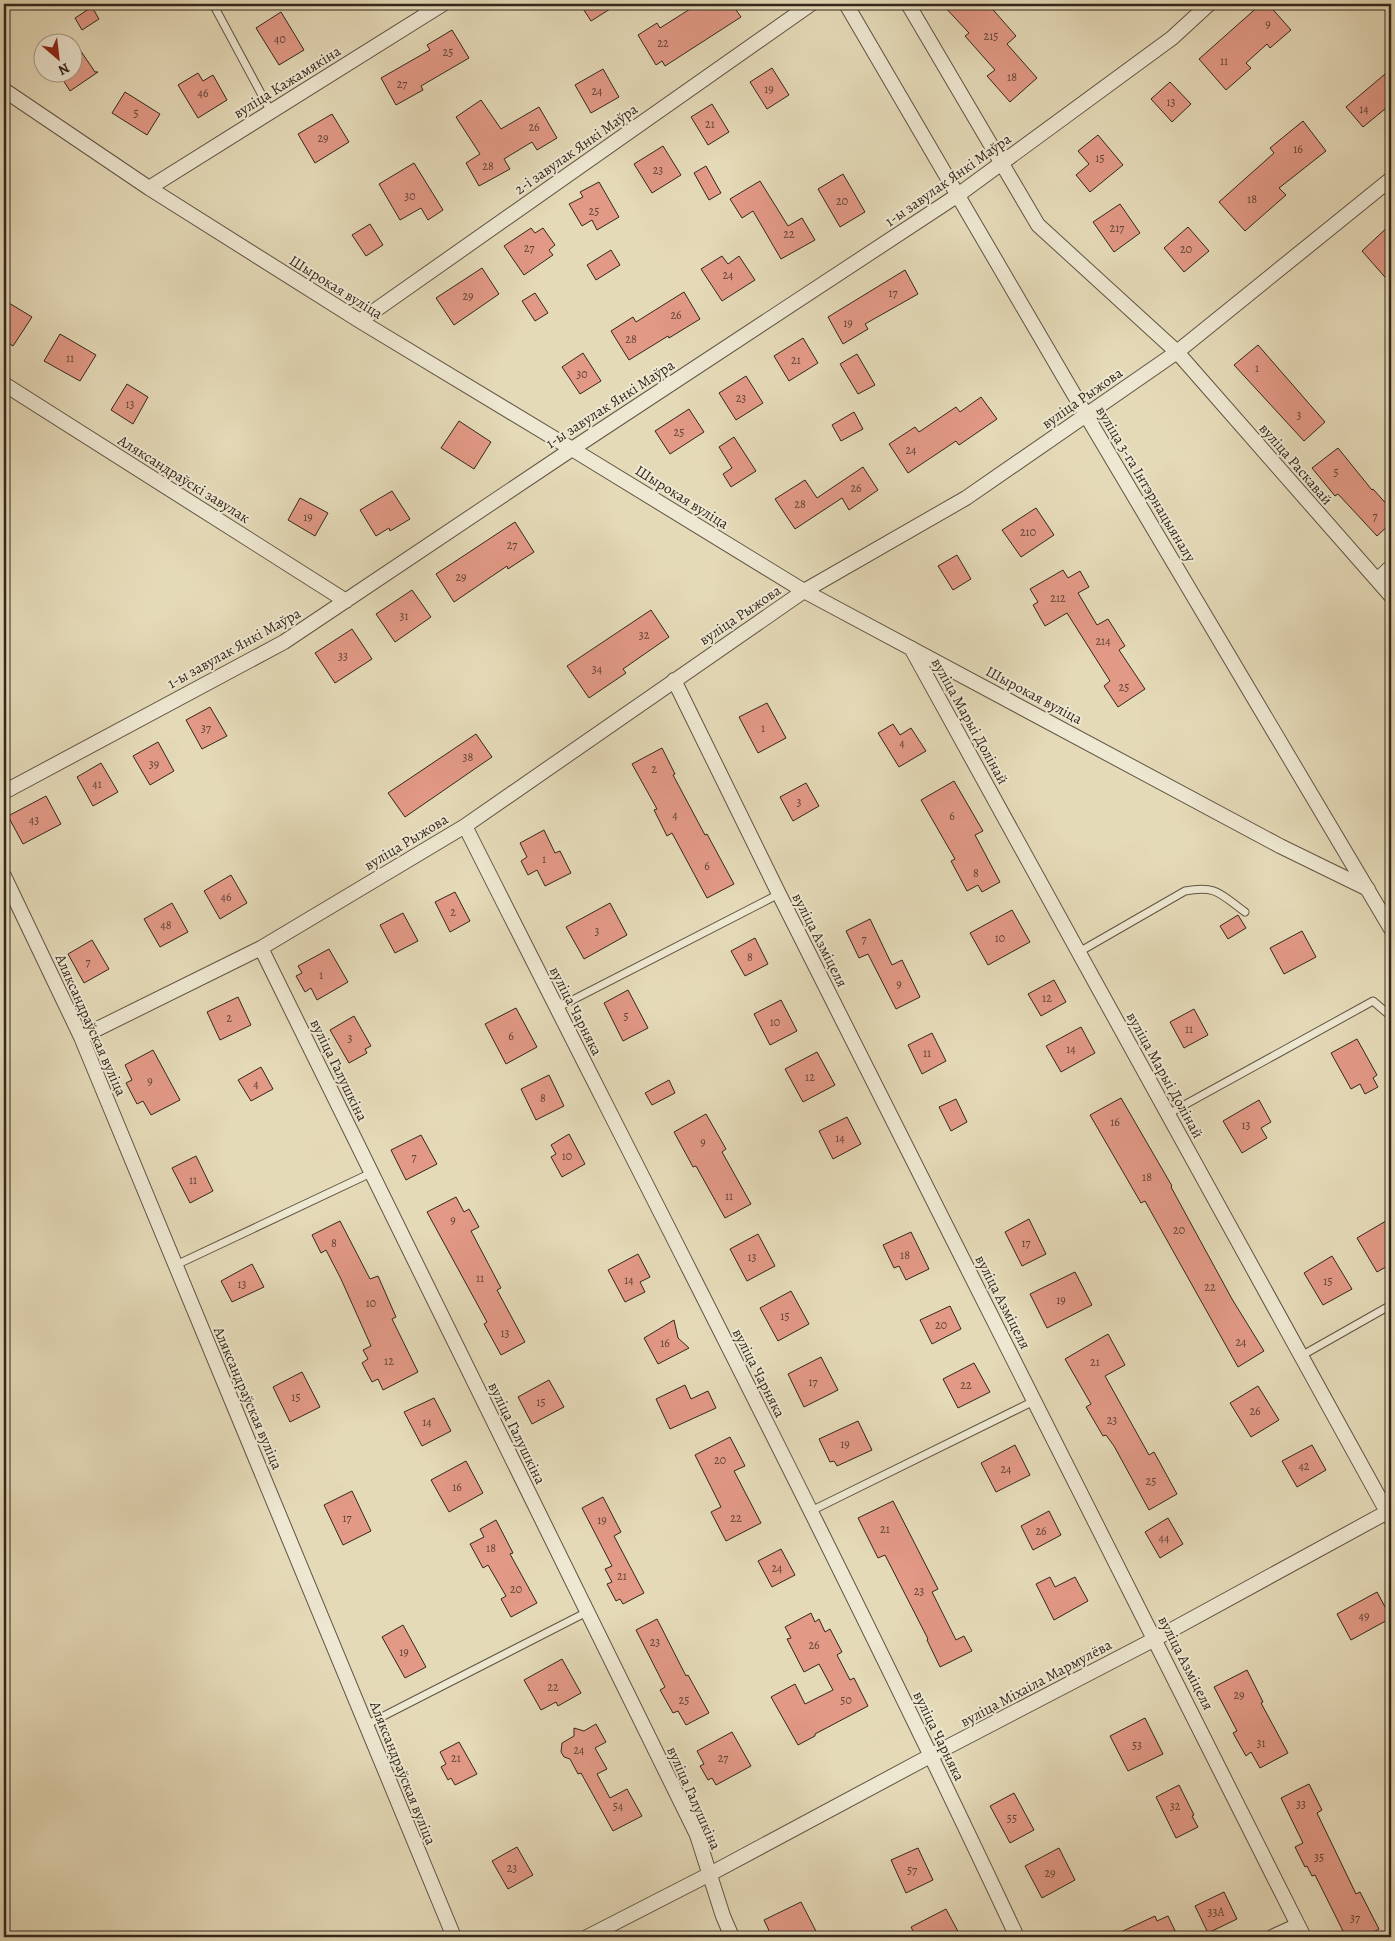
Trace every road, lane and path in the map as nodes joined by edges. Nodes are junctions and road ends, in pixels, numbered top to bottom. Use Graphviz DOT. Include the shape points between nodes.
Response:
graph roads {
  1 [pos="213,4"];
  2 [pos="442,4"];
  3 [pos="811,4"];
  4 [pos="846,4"];
  5 [pos="908,4"];
  6 [pos="1209,4"];
  7 [pos="422,10"];
  8 [pos="4,90"];
  9 [pos="270,112"];
  10 [pos="1002,164"];
  11 [pos="1391,179"];
  12 [pos="149,188"];
  13 [pos="958,195"];
  14 [pos="360,321"];
  15 [pos="1177,352"];
  16 [pos="4,384"];
  17 [pos="1086,415"];
  18 [pos="572,449"];
  19 [pos="1391,567"];
  20 [pos="1377,580"];
  21 [pos="804,591"];
  22 [pos="1391,596"];
  23 [pos="346,601"];
  24 [pos="911,647"];
  25 [pos="674,680"];
  26 [pos="4,792"];
  27 [pos="465,826"];
  28 [pos="4,876"];
  29 [pos="1368,889"];
  30 [pos="779,894"];
  31 [pos="1245,912"];
  32 [pos="1391,929"];
  33 [pos="261,948"];
  34 [pos="1078,952"];
  35 [pos="556,1008"];
  36 [pos="1387,1013"];
  37 [pos="81,1037"];
  38 [pos="1168,1114"];
  39 [pos="371,1173"];
  40 [pos="176,1265"];
  41 [pos="1391,1305"];
  42 [pos="1301,1356"];
  43 [pos="1035,1400"];
  44 [pos="811,1511"];
  45 [pos="1390,1514"];
  46 [pos="587,1612"];
  47 [pos="1155,1639"];
  48 [pos="366,1725"];
  49 [pos="932,1755"];
  50 [pos="710,1874"];
  51 [pos="1298,1924"];
  52 [pos="454,1937"];
  53 [pos="587,1937"];
  54 [pos="732,1937"];
  55 [pos="1017,1937"];
  56 [pos="1272,1937"];
  57 [pos="1304,1937"];
  1 -- 9 [label="lane"];
  2 -- 7 [label="street, вуліца Кажамякіна"];
  3 -- 14 [label="street, 2-і завулак Янкі Маўра"];
  4 -- 13 [label="street, вуліца 3-га Інтэрнацыяналу"];
  5 -- 10 [label="street, вуліца Раскавай"];
  6 -- 10 [label="street, 1-ы завулак Янкі Маўра" via="1172,38"];
  7 -- 9 [label="street, вуліца Кажамякіна"];
  8 -- 12 [label="street, Шырокая вуліца"];
  9 -- 12 [label="street, вуліца Кажамякіна"];
  10 -- 13 [label="street, 1-ы завулак Янкі Маўра"];
  10 -- 15 [label="street, вуліца Раскавай" via="1038,225"];
  11 -- 15 [label="street, вуліца Рыжова"];
  12 -- 14 [label="street, Шырокая вуліца"];
  13 -- 17 [label="street, вуліца 3-га Інтэрнацыяналу"];
  13 -- 18 [label="street, 1-ы завулак Янкі Маўра"];
  14 -- 18 [label="street, Шырокая вуліца"];
  15 -- 17 [label="street, вуліца Рыжова"];
  15 -- 20 [label="street, вуліца Раскавай"];
  16 -- 23 [label="street, Аляксандраўскі завулак"];
  17 -- 21 [label="street, вуліца Рыжова" via="966,498"];
  17 -- 29 [label="street, вуліца 3-га Інтэрнацыяналу"];
  18 -- 21 [label="street, Шырокая вуліца"];
  18 -- 23 [label="street, 1-ы завулак Янкі Маўра"];
  19 -- 20 [label="street"];
  20 -- 22 [label="street, вуліца Раскавай"];
  21 -- 24 [label="street, Шырокая вуліца"];
  21 -- 25 [label="street, вуліца Рыжова"];
  23 -- 26 [label="street, 1-ы завулак Янкі Маўра" via="284,642"];
  24 -- 29 [label="street, Шырокая вуліца" via="1280,846"];
  24 -- 34 [label="street, вуліца Марыі Долінай"];
  25 -- 27 [label="street, вуліца Рыжова"];
  25 -- 30 [label="street, вуліца Азміцеля"];
  27 -- 33 [label="street, вуліца Рыжова"];
  27 -- 35 [label="street, вуліца Чарняка"];
  28 -- 37 [label="street, Аляксандраўская вуліца"];
  29 -- 32 [label="street, вуліца 3-га Інтэрнацыяналу"];
  30 -- 35 [label="lane"];
  30 -- 43 [label="street, вуліца Азміцеля"];
  31 -- 34 [label="lane" via="1214,890 1185,891"];
  33 -- 37 [label="street, вуліца Рыжова"];
  33 -- 39 [label="street, вуліца Галушкіна"];
  34 -- 38 [label="street, вуліца Марыі Долінай"];
  35 -- 44 [label="street, вуліца Чарняка"];
  36 -- 38 [label="lane" via="1373,1001"];
  37 -- 40 [label="street, Аляксандраўская вуліца"];
  38 -- 42 [label="street, вуліца Марыі Долінай"];
  39 -- 40 [label="lane"];
  39 -- 46 [label="street, вуліца Галушкіна"];
  40 -- 48 [label="street, Аляксандраўская вуліца"];
  41 -- 42 [label="lane"];
  42 -- 45 [label="street, вуліца Марыі Долінай"];
  43 -- 44 [label="lane"];
  43 -- 47 [label="street, вуліца Азміцеля"];
  44 -- 49 [label="street, вуліца Чарняка"];
  45 -- 47 [label="street, вуліца Міхаіла Мармулёва"];
  46 -- 48 [label="lane"];
  46 -- 50 [label="street, вуліца Галушкіна" via="697,1835"];
  47 -- 49 [label="street, вуліца Міхаіла Мармулёва"];
  47 -- 51 [label="street, вуліца Азміцеля"];
  48 -- 52 [label="street, Аляксандраўская вуліца"];
  49 -- 50 [label="street, вуліца Міхаіла Мармулёва"];
  49 -- 55 [label="street, вуліца Чарняка"];
  50 -- 53 [label="street, вуліца Міхаіла Мармулёва"];
  50 -- 54 [label="street, вуліца Галушкіна" via="722,1916"];
  51 -- 56 [label="street"];
  51 -- 57 [label="street, вуліца Азміцеля"];
}
